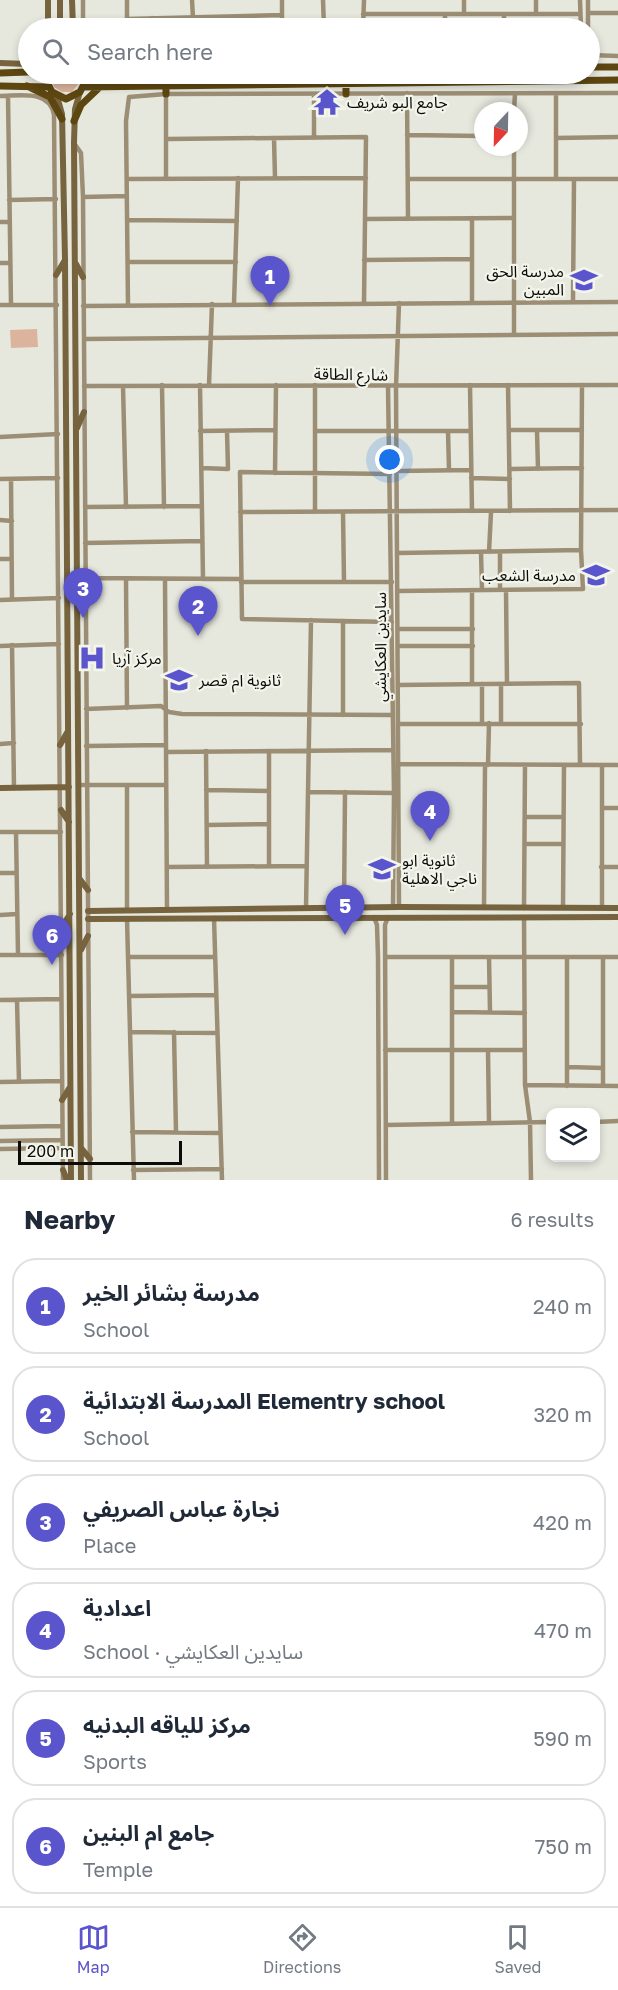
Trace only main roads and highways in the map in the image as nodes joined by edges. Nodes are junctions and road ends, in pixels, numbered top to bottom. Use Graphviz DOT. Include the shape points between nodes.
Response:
graph roads {
  1 [pos="48,0"];
  2 [pos="60,0"];
  3 [pos="72,0"];
  4 [pos="48,18"];
  5 [pos="60,18"];
  6 [pos="73,18"];
  7 [pos="0,63"];
  8 [pos="18,64"];
  9 [pos="618,67"];
  10 [pos="600,68"];
  11 [pos="18,72"];
  12 [pos="0,73"];
  13 [pos="618,80"];
  14 [pos="600,81"];
  15 [pos="48,84"];
  16 [pos="83,84"];
  17 [pos="346,84"];
  18 [pos="102,85"];
  19 [pos="166,85"];
  20 [pos="197,85"];
  21 [pos="0,86"];
  22 [pos="27,86"];
  23 [pos="48,87"];
  24 [pos="82,90"];
  25 [pos="166,94"];
  26 [pos="346,94"];
  27 [pos="57,96"];
  28 [pos="62,119"];
  29 [pos="74,121"];
  30 [pos="65,260"];
  31 [pos="74,263"];
  32 [pos="56,275"];
  33 [pos="83,277"];
  34 [pos="84,412"];
  35 [pos="75,431"];
  36 [pos="58,452"];
  37 [pos="66,462"];
  38 [pos="76,593"];
  39 [pos="67,595"];
  40 [pos="76,610"];
  41 [pos="67,611"];
  42 [pos="78,727"];
  43 [pos="86,727"];
  44 [pos="69,730"];
  45 [pos="60,744"];
  46 [pos="69,787"];
  47 [pos="0,788"];
  48 [pos="61,810"];
  49 [pos="78,810"];
  50 [pos="87,811"];
  51 [pos="69,823"];
  52 [pos="79,878"];
  53 [pos="88,890"];
  54 [pos="298,908"];
  55 [pos="501,908"];
  56 [pos="515,908"];
  57 [pos="618,908"];
  58 [pos="279,909"];
  59 [pos="88,911"];
  60 [pos="70,914"];
  61 [pos="300,917"];
  62 [pos="503,917"];
  63 [pos="515,917"];
  64 [pos="618,917"];
  65 [pos="281,918"];
  66 [pos="88,919"];
  67 [pos="62,927"];
  68 [pos="88,936"];
  69 [pos="80,953"];
  70 [pos="80,1002"];
  71 [pos="70,1003"];
  72 [pos="80,1018"];
  73 [pos="70,1019"];
  74 [pos="71,1086"];
  75 [pos="62,1100"];
  76 [pos="81,1148"];
  77 [pos="90,1159"];
  78 [pos="63,1170"];
  79 [pos="67,1180"];
  80 [pos="81,1180"];
  1 -- 4 [label="main road"];
  2 -- 5 [label="main road"];
  3 -- 6 [label="main road"];
  7 -- 8 [label="main road"];
  9 -- 10 [label="main road"];
  9 -- 13 [label="main road" via="614,73"];
  11 -- 12 [label="main road"];
  13 -- 14 [label="main road"];
  15 -- 23 [label="main road"];
  16 -- 24 [label="main road"];
  17 -- 20 [label="main road"];
  17 -- 26 [label="main road"];
  18 -- 19 [label="main road"];
  18 -- 24 [label="main road"];
  18 -- 29 [label="main road" via="81,105"];
  19 -- 20 [label="main road"];
  19 -- 25 [label="main road"];
  21 -- 22 [label="main road"];
  22 -- 23 [label="main road"];
  22 -- 28 [label="main road" via="51,97"];
  23 -- 27 [label="main road"];
  24 -- 27 [label="main road" via="69,98"];
  24 -- 29 [label="main road"];
  27 -- 28 [label="main road"];
  28 -- 30 [label="main road"];
  29 -- 31 [label="main road"];
  30 -- 32 [label="main road"];
  30 -- 37 [label="main road"];
  31 -- 33 [label="main road"];
  31 -- 35 [label="main road"];
  34 -- 35 [label="main road"];
  35 -- 38 [label="main road"];
  36 -- 37 [label="main road"];
  37 -- 39 [label="main road"];
  38 -- 39 [label="main road" via="72,597"];
  38 -- 40 [label="main road"];
  39 -- 41 [label="main road"];
  40 -- 41 [label="main road"];
  40 -- 42 [label="main road"];
  41 -- 44 [label="main road"];
  42 -- 43 [label="main road"];
  42 -- 49 [label="main road"];
  44 -- 45 [label="main road"];
  44 -- 46 [label="main road"];
  46 -- 47 [label="main road"];
  46 -- 51 [label="main road"];
  48 -- 51 [label="main road"];
  49 -- 50 [label="main road"];
  49 -- 52 [label="main road"];
  51 -- 60 [label="main road"];
  52 -- 53 [label="main road"];
  52 -- 69 [label="main road"];
  54 -- 55 [label="main road"];
  54 -- 58 [label="main road"];
  54 -- 61 [label="main road" via="296,913"];
  55 -- 56 [label="main road"];
  55 -- 62 [label="main road"];
  56 -- 57 [label="main road"];
  56 -- 63 [label="main road"];
  58 -- 59 [label="main road"];
  58 -- 65 [label="main road"];
  60 -- 67 [label="main road"];
  60 -- 71 [label="main road"];
  61 -- 62 [label="main road"];
  61 -- 65 [label="main road"];
  62 -- 63 [label="main road"];
  63 -- 64 [label="main road"];
  65 -- 66 [label="main road"];
  68 -- 69 [label="main road"];
  69 -- 70 [label="main road"];
  70 -- 71 [label="main road"];
  70 -- 72 [label="main road"];
  71 -- 73 [label="main road"];
  72 -- 73 [label="main road"];
  72 -- 76 [label="main road"];
  73 -- 74 [label="main road"];
  74 -- 75 [label="main road"];
  74 -- 79 [label="main road"];
  76 -- 77 [label="main road"];
  76 -- 80 [label="main road"];
  78 -- 79 [label="main road"];
}
